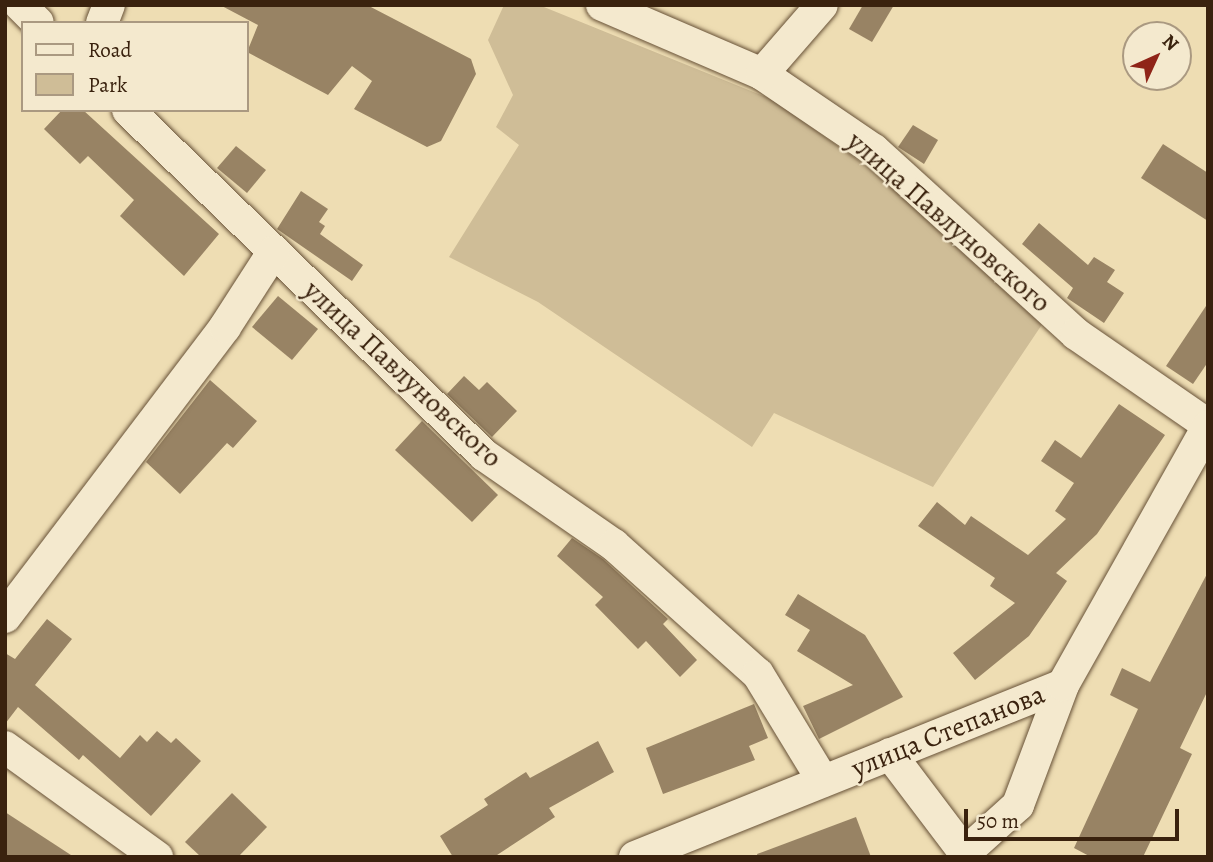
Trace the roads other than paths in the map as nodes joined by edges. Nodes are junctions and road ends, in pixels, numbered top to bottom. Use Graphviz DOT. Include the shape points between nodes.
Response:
graph roads {
  1 [pos="20,5"];
  2 [pos="602,5"];
  3 [pos="822,5"];
  4 [pos="36,21"];
  5 [pos="762,74"];
  6 [pos="130,112"];
  7 [pos="274,251"];
  8 [pos="1208,426"];
  9 [pos="5,617"];
  10 [pos="1063,685"];
  11 [pos="5,747"];
  12 [pos="890,754"];
  13 [pos="823,781"];
  14 [pos="967,854"];
  15 [pos="157,857"];
  16 [pos="635,857"];
  1 -- 4 [label="street"];
  2 -- 5 [label="street, улица Павлуновского"];
  3 -- 5 [label="street"];
  5 -- 8 [label="street, улица Павлуновского" via="874,150 1076,334"];
  6 -- 7 [label="street, улица Павлуновского"];
  7 -- 9 [label="street" via="225,327"];
  7 -- 13 [label="street, улица Павлуновского" via="484,455 614,545 758,674"];
  8 -- 10 [label="street, улица Степанова"];
  10 -- 12 [label="street, улица Степанова"];
  10 -- 14 [label="street" via="1018,805"];
  11 -- 15 [label="street"];
  12 -- 13 [label="street, улица Степанова"];
  12 -- 14 [label="street"];
  13 -- 16 [label="street, улица Степанова"];
}
